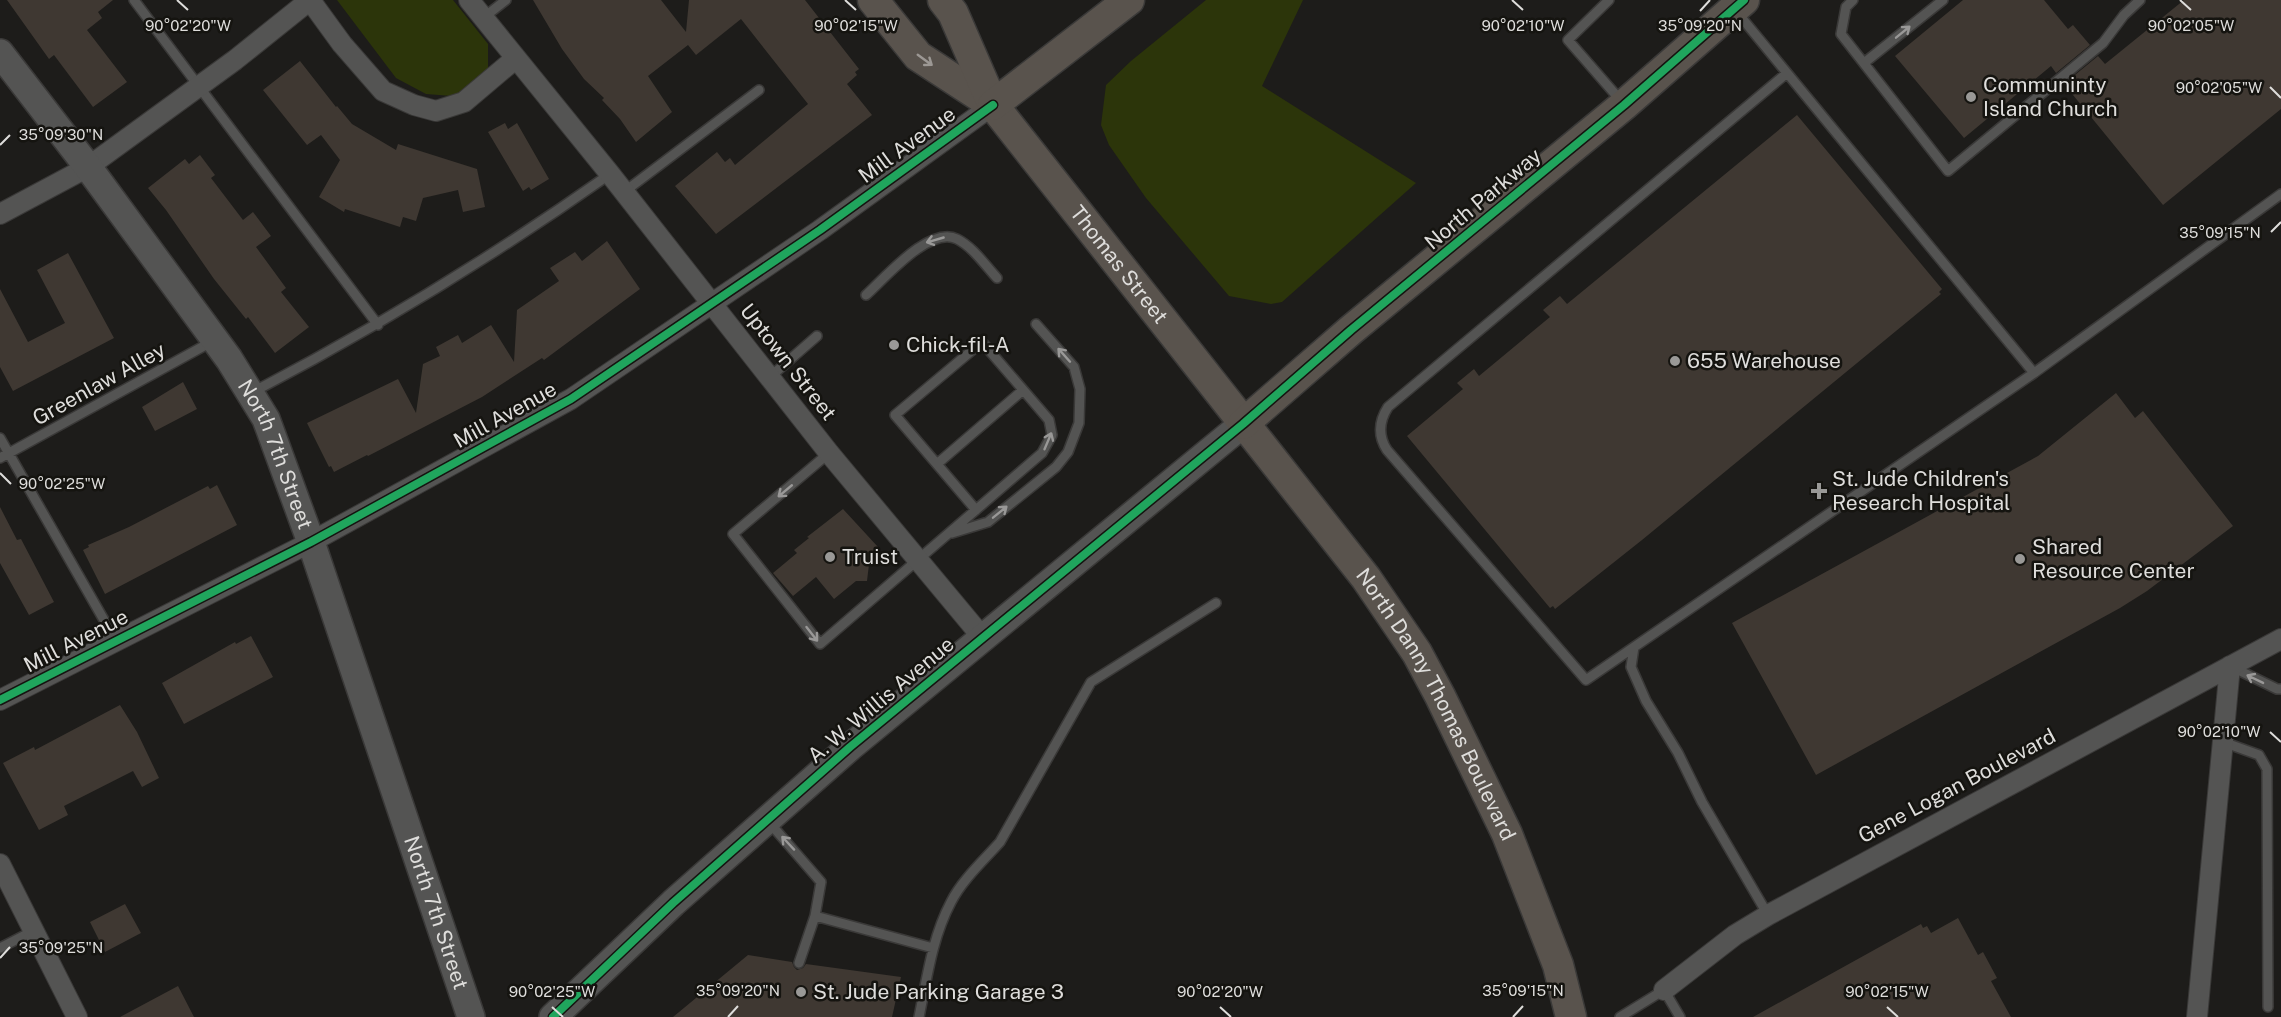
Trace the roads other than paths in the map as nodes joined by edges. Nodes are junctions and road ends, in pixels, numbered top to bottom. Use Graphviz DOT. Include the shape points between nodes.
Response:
graph roads {
  1 [pos="134,0"];
  2 [pos="310,0"];
  3 [pos="469,0"];
  4 [pos="506,0"];
  5 [pos="873,0"];
  6 [pos="943,0"];
  7 [pos="1129,0"];
  8 [pos="1609,0"];
  9 [pos="1853,0"];
  10 [pos="1943,0"];
  11 [pos="2140,0"];
  12 [pos="1739,4"];
  13 [pos="1843,4"];
  14 [pos="483,18"];
  15 [pos="0,53"];
  16 [pos="515,58"];
  17 [pos="1864,63"];
  18 [pos="1787,73"];
  19 [pos="200,86"];
  20 [pos="759,90"];
  21 [pos="993,105"];
  22 [pos="1624,105"];
  23 [pos="88,166"];
  24 [pos="610,174"];
  25 [pos="624,192"];
  26 [pos="2281,194"];
  27 [pos="0,214"];
  28 [pos="996,278"];
  29 [pos="866,295"];
  30 [pos="711,303"];
  31 [pos="1036,324"];
  32 [pos="378,325"];
  33 [pos="817,336"];
  34 [pos="215,340"];
  35 [pos="2034,373"];
  36 [pos="770,377"];
  37 [pos="1023,390"];
  38 [pos="250,394"];
  39 [pos="1243,424"];
  40 [pos="0,438"];
  41 [pos="830,453"];
  42 [pos="4,456"];
  43 [pos="937,464"];
  44 [pos="976,510"];
  45 [pos="946,535"];
  46 [pos="310,542"];
  47 [pos="919,559"];
  48 [pos="1216,603"];
  49 [pos="983,638"];
  50 [pos="2281,639"];
  51 [pos="116,641"];
  52 [pos="1634,647"];
  53 [pos="2230,666"];
  54 [pos="2281,689"];
  55 [pos="0,700"];
  56 [pos="2223,742"];
  57 [pos="767,821"];
  58 [pos="0,864"];
  59 [pos="1768,915"];
  60 [pos="815,916"];
  61 [pos="35,930"];
  62 [pos="0,948"];
  63 [pos="933,948"];
  64 [pos="800,963"];
  65 [pos="1664,990"];
  66 [pos="2268,1007"];
  67 [pos="77,1017"];
  68 [pos="471,1017"];
  69 [pos="553,1017"];
  70 [pos="919,1017"];
  71 [pos="1571,1017"];
  72 [pos="1620,1017"];
  73 [pos="1680,1017"];
  74 [pos="2197,1017"];
  1 -- 19 [label="lane"];
  2 -- 16 [label="street" via="383,91 414,105 436,111 464,102"];
  2 -- 19 [label="street"];
  3 -- 14 [label="street, Uptown Street"];
  4 -- 14 [label="lane"];
  5 -- 21 [label="main road, Thomas Street, one-way" via="918,56"];
  6 -- 21 [label="main road, Thomas Street" via="953,13"];
  7 -- 21 [label="main road"];
  8 -- 22 [label="lane" via="1568,40"];
  9 -- 13 [label="lane"];
  17 -- 10 [label="lane, one-way"];
  11 -- 17 [label="lane" via="2103,43 1948,171"];
  12 -- 18 [label="lane"];
  12 -- 22 [label="main road, North Parkway"];
  13 -- 17 [label="lane" via="1840,34"];
  14 -- 16 [label="street, Uptown Street"];
  15 -- 23 [label="street, North 7th Street"];
  16 -- 24 [label="street, Uptown Street"];
  18 -- 35 [label="lane"];
  18 -- 52 [label="lane" via="1388,407 1380,423 1382,443 1387,450 1586,680"];
  19 -- 23 [label="street"];
  19 -- 32 [label="lane"];
  20 -- 25 [label="lane"];
  21 -- 30 [label="street, Mill Avenue"];
  21 -- 39 [label="main road, Thomas Street"];
  22 -- 39 [label="main road, North Parkway" via="1350,330"];
  23 -- 27 [label="street"];
  23 -- 34 [label="street, North 7th Street"];
  24 -- 25 [label="street, Uptown Street"];
  24 -- 32 [label="lane" via="535,227"];
  25 -- 30 [label="street, Uptown Street"];
  26 -- 35 [label="lane"];
  28 -- 29 [label="lane, one-way" via="956,238 938,237 923,244"];
  30 -- 36 [label="street, Uptown Street"];
  30 -- 46 [label="street, Mill Avenue" via="571,399"];
  45 -- 31 [label="lane, one-way" via="988,522 1056,467 1068,452 1079,423 1080,389 1074,367"];
  32 -- 38 [label="lane"];
  33 -- 36 [label="lane"];
  34 -- 38 [label="street, North 7th Street"];
  34 -- 42 [label="lane, Greenlaw Alley"];
  35 -- 52 [label="lane"];
  36 -- 41 [label="street, Uptown Street"];
  37 -- 43 [label="lane"];
  37 -- 43 [label="lane" via="982,342 904,407 895,415"];
  44 -- 37 [label="lane, one-way" via="1042,453 1052,435 1049,420"];
  38 -- 46 [label="street, North 7th Street" via="266,419"];
  39 -- 49 [label="street, A. W. Willis Avenue"];
  39 -- 71 [label="main road, North Danny Thomas Boulevard" via="1366,578 1417,653 1507,834 1558,965"];
  40 -- 42 [label="lane"];
  41 -- 47 [label="street, Uptown Street"];
  41 -- 47 [label="lane, one-way" via="733,534 820,645"];
  42 -- 51 [label="lane"];
  43 -- 44 [label="lane"];
  44 -- 45 [label="lane"];
  45 -- 47 [label="lane"];
  46 -- 51 [label="street, Mill Avenue"];
  46 -- 68 [label="street, North 7th Street"];
  47 -- 49 [label="street, Uptown Street"];
  48 -- 63 [label="lane" via="1091,682 1000,842 951,901"];
  49 -- 57 [label="street, A. W. Willis Avenue"];
  50 -- 53 [label="street, Gene Logan Boulevard"];
  51 -- 55 [label="street, Mill Avenue"];
  52 -- 59 [label="lane" via="1630,667 1646,701"];
  54 -- 53 [label="lane, one-way"];
  53 -- 56 [label="street"];
  53 -- 59 [label="street, Gene Logan Boulevard"];
  56 -- 66 [label="lane" via="2259,755 2267,769"];
  56 -- 74 [label="street"];
  60 -- 57 [label="lane, one-way" via="821,882"];
  57 -- 69 [label="street, A. W. Willis Avenue" via="672,903"];
  58 -- 61 [label="street"];
  59 -- 65 [label="street, Gene Logan Boulevard" via="1735,935"];
  60 -- 63 [label="lane"];
  60 -- 64 [label="lane"];
  61 -- 62 [label="lane"];
  61 -- 67 [label="street"];
  63 -- 70 [label="lane"];
  65 -- 72 [label="lane"];
  65 -- 73 [label="lane"];
}
